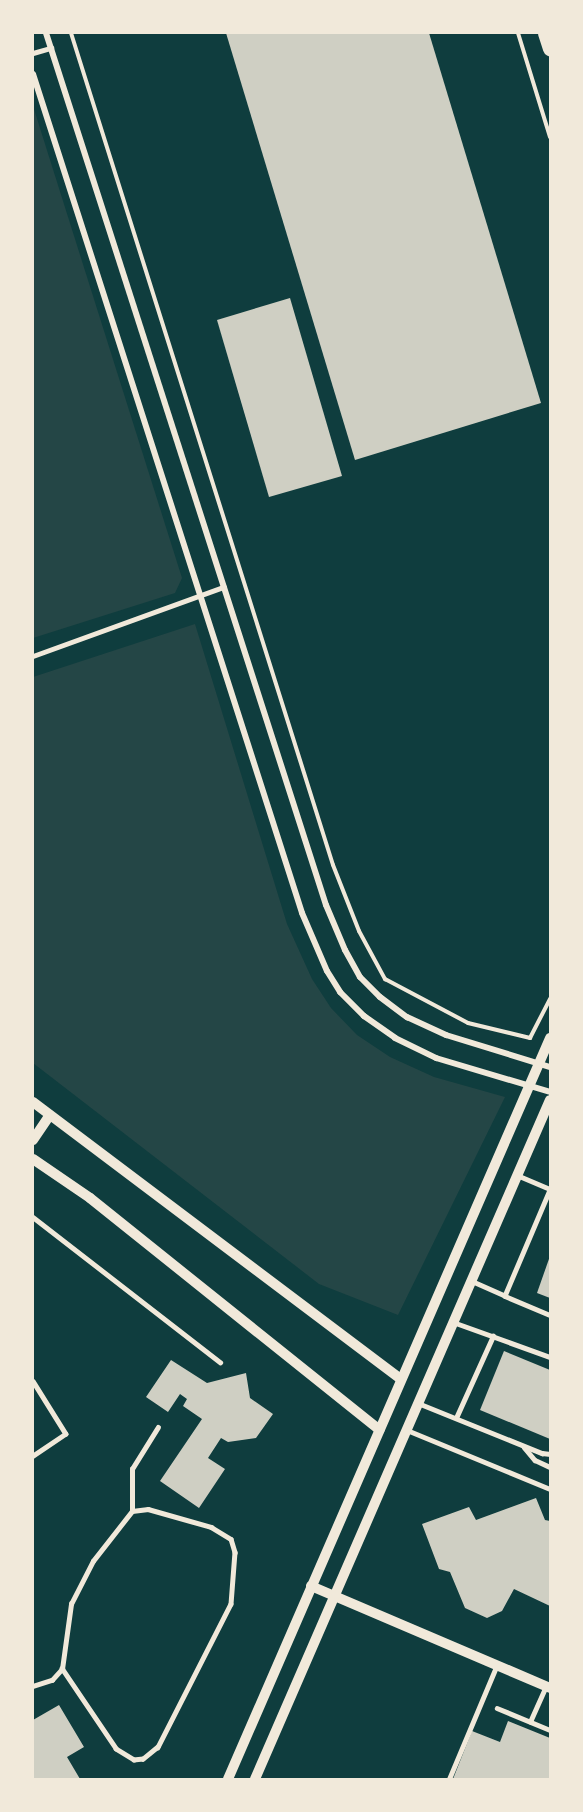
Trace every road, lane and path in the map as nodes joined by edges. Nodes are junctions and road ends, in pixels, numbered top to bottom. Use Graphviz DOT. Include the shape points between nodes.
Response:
graph roads {
  1 [pos="46,33"];
  2 [pos="71,33"];
  3 [pos="518,33"];
  4 [pos="545,33"];
  5 [pos="51,48"];
  6 [pos="550,48"];
  7 [pos="33,53"];
  8 [pos="33,74"];
  9 [pos="550,137"];
  10 [pos="224,587"];
  11 [pos="200,595"];
  12 [pos="33,656"];
  13 [pos="550,999"];
  14 [pos="550,1038"];
  15 [pos="539,1064"];
  16 [pos="550,1067"];
  17 [pos="529,1087"];
  18 [pos="550,1092"];
  19 [pos="550,1100"];
  20 [pos="33,1102"];
  21 [pos="50,1115"];
  22 [pos="33,1140"];
  23 [pos="33,1159"];
  24 [pos="517,1175"];
  25 [pos="550,1189"];
  26 [pos="33,1217"];
  27 [pos="471,1281"];
  28 [pos="505,1296"];
  29 [pos="550,1315"];
  30 [pos="453,1322"];
  31 [pos="492,1336"];
  32 [pos="550,1357"];
  33 [pos="220,1362"];
  34 [pos="400,1379"];
  35 [pos="33,1381"];
  36 [pos="418,1403"];
  37 [pos="456,1418"];
  38 [pos="158,1427"];
  39 [pos="380,1430"];
  40 [pos="406,1430"];
  41 [pos="523,1445"];
  42 [pos="550,1454"];
  43 [pos="33,1456"];
  44 [pos="550,1467"];
  45 [pos="550,1489"];
  46 [pos="132,1511"];
  47 [pos="311,1586"];
  48 [pos="335,1596"];
  49 [pos="497,1665"];
  50 [pos="62,1670"];
  51 [pos="33,1686"];
  52 [pos="548,1687"];
  53 [pos="497,1708"];
  54 [pos="530,1722"];
  55 [pos="550,1730"];
  56 [pos="228,1779"];
  57 [pos="255,1779"];
  58 [pos="449,1779"];
  1 -- 5 [label="street"];
  2 -- 13 [label="path" via="333,865 359,931 385,979 468,1023 530,1038"];
  3 -- 9 [label="path"];
  4 -- 6 [label="main road"];
  5 -- 7 [label="lane"];
  5 -- 10 [label="street"];
  8 -- 11 [label="street"];
  10 -- 11 [label="lane"];
  10 -- 15 [label="street" via="326,905 360,977 407,1017 446,1035"];
  11 -- 12 [label="lane"];
  11 -- 17 [label="street" via="302,913 340,992 364,1016 395,1038 436,1058"];
  14 -- 15 [label="street"];
  15 -- 16 [label="street"];
  15 -- 17 [label="street"];
  17 -- 18 [label="street"];
  17 -- 34 [label="street"];
  19 -- 24 [label="street"];
  20 -- 21 [label="street"];
  21 -- 22 [label="street"];
  21 -- 34 [label="street"];
  23 -- 39 [label="street" via="90,1198"];
  24 -- 25 [label="lane"];
  24 -- 27 [label="street"];
  25 -- 28 [label="lane"];
  26 -- 33 [label="lane"];
  27 -- 28 [label="lane"];
  27 -- 30 [label="street"];
  28 -- 29 [label="lane"];
  30 -- 31 [label="lane"];
  30 -- 36 [label="street"];
  31 -- 32 [label="lane"];
  31 -- 37 [label="lane"];
  34 -- 39 [label="street"];
  35 -- 43 [label="lane" via="66,1434"];
  36 -- 37 [label="lane"];
  36 -- 40 [label="street"];
  37 -- 41 [label="lane"];
  38 -- 46 [label="lane" via="132,1469"];
  39 -- 47 [label="street"];
  40 -- 45 [label="lane"];
  40 -- 48 [label="street"];
  41 -- 42 [label="lane"];
  41 -- 44 [label="lane" via="535,1460"];
  46 -- 50 [label="lane" via="93,1561 71,1604"];
  46 -- 50 [label="lane" via="148,1509 211,1527 231,1539 235,1552 231,1604 158,1748 143,1759 134,1760 116,1749"];
  47 -- 48 [label="street"];
  47 -- 56 [label="street"];
  48 -- 49 [label="street"];
  48 -- 57 [label="street"];
  49 -- 52 [label="street"];
  49 -- 58 [label="lane"];
  50 -- 51 [label="lane" via="52,1680"];
  52 -- 54 [label="lane"];
  53 -- 54 [label="lane"];
  54 -- 55 [label="lane"];
}
